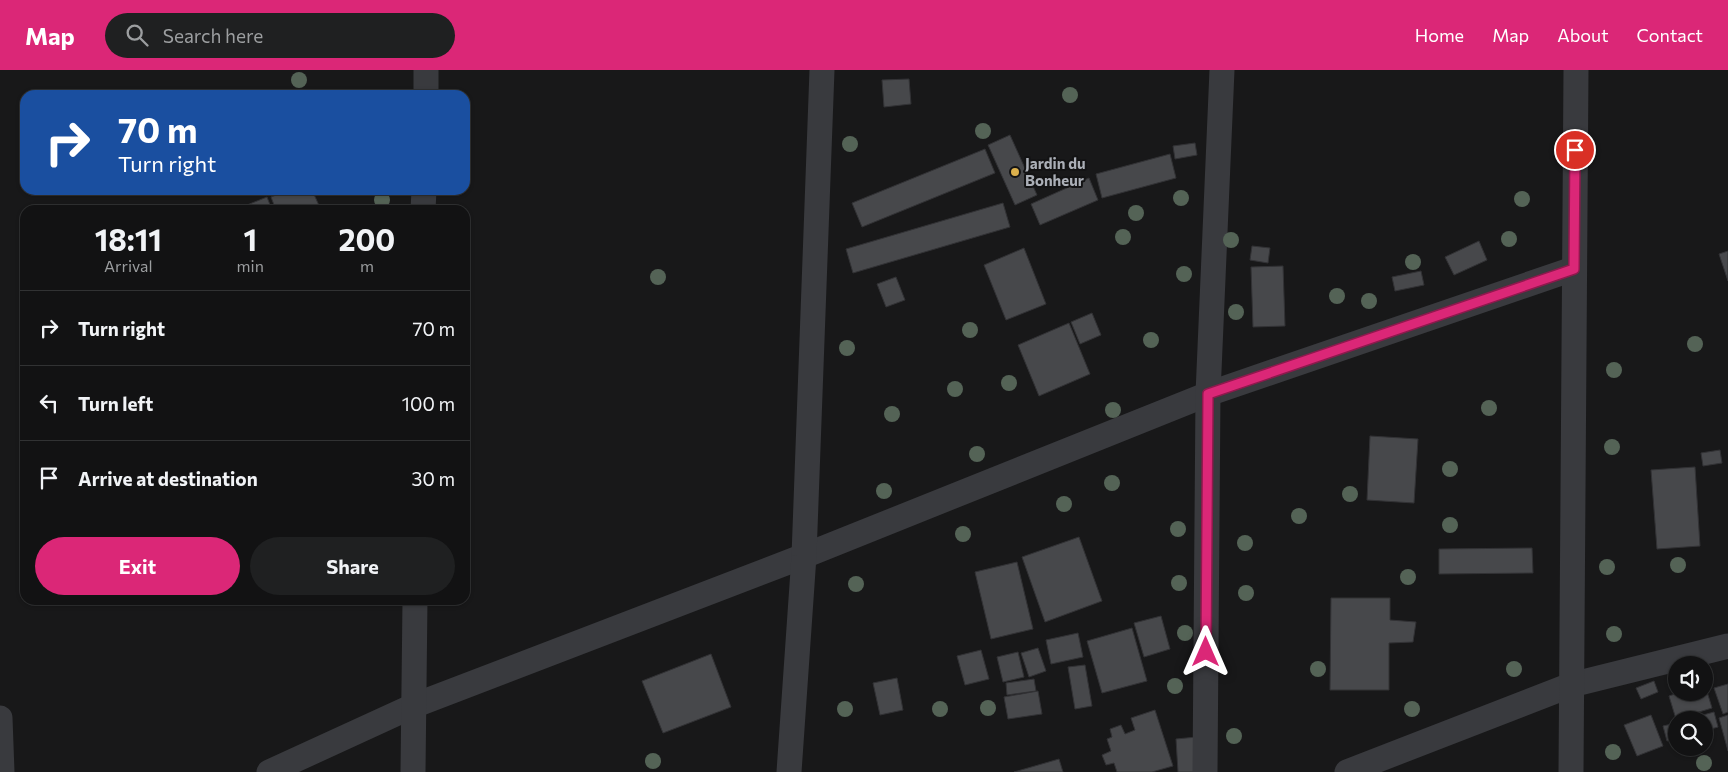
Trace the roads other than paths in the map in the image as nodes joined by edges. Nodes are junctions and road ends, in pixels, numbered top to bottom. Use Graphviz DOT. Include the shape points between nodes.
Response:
graph roads {
  1 [pos="426,70"];
  2 [pos="822,70"];
  3 [pos="1222,70"];
  4 [pos="1576,70"];
  5 [pos="426,90"];
  6 [pos="1574,269"];
  7 [pos="1208,394"];
  8 [pos="804,556"];
  9 [pos="415,605"];
  10 [pos="1728,646"];
  11 [pos="1571,685"];
  12 [pos="413,706"];
  13 [pos="0,718"];
  14 [pos="2,772"];
  15 [pos="269,772"];
  16 [pos="413,772"];
  17 [pos="789,772"];
  18 [pos="1205,772"];
  19 [pos="1347,772"];
  20 [pos="1571,772"];
  1 -- 5 [label="street"];
  2 -- 8 [label="street"];
  3 -- 7 [label="street"];
  4 -- 6 [label="street"];
  6 -- 7 [label="street"];
  6 -- 11 [label="street"];
  7 -- 8 [label="street"];
  7 -- 18 [label="street"];
  8 -- 12 [label="street"];
  8 -- 17 [label="street"];
  9 -- 12 [label="street"];
  10 -- 11 [label="street"];
  11 -- 19 [label="street"];
  11 -- 20 [label="street"];
  12 -- 15 [label="street"];
  12 -- 16 [label="street"];
  13 -- 14 [label="street"];
}
